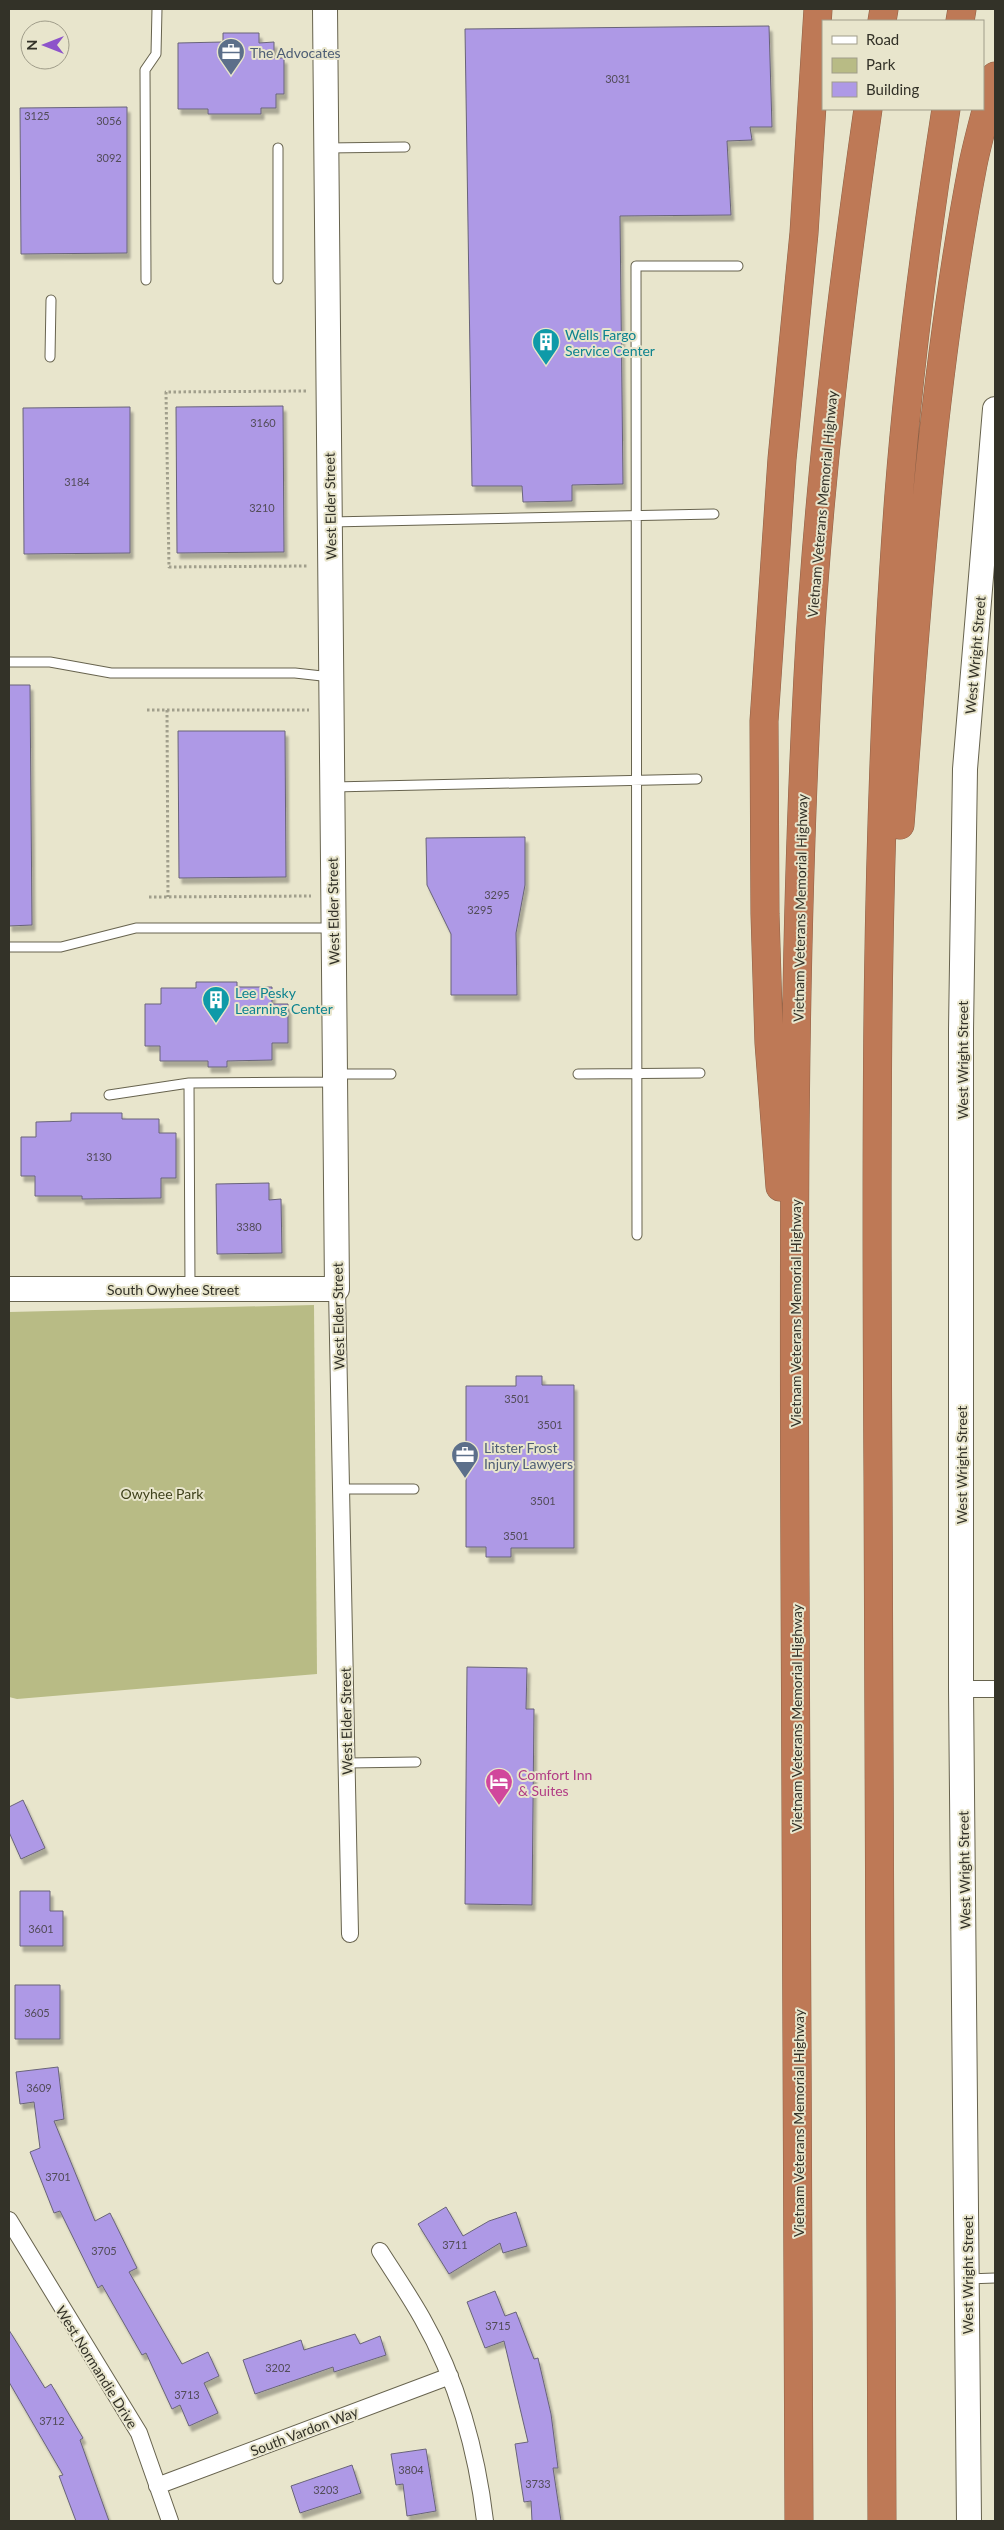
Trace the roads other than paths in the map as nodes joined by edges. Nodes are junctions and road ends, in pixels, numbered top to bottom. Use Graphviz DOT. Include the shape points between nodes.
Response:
graph roads {
  1 [pos="157,9"];
  2 [pos="325,9"];
  3 [pos="818,9"];
  4 [pos="995,76"];
  5 [pos="868,110"];
  6 [pos="946,110"];
  7 [pos="405,147"];
  8 [pos="278,148"];
  9 [pos="327,148"];
  10 [pos="738,266"];
  11 [pos="278,279"];
  12 [pos="146,280"];
  13 [pos="51,300"];
  14 [pos="50,357"];
  15 [pos="995,409"];
  16 [pos="636,514"];
  17 [pos="714,514"];
  18 [pos="330,522"];
  19 [pos="9,662"];
  20 [pos="331,677"];
  21 [pos="697,778"];
  22 [pos="636,780"];
  23 [pos="332,787"];
  24 [pos="333,928"];
  25 [pos="9,947"];
  26 [pos="392,1074"];
  27 [pos="578,1074"];
  28 [pos="636,1074"];
  29 [pos="700,1074"];
  30 [pos="335,1078"];
  31 [pos="189,1083"];
  32 [pos="110,1095"];
  33 [pos="878,1116"];
  34 [pos="636,1236"];
  35 [pos="9,1289"];
  36 [pos="337,1289"];
  37 [pos="190,1290"];
  38 [pos="794,1375"];
  39 [pos="341,1490"];
  40 [pos="414,1490"];
  41 [pos="962,1689"];
  42 [pos="995,1690"];
  43 [pos="416,1762"];
  44 [pos="347,1763"];
  45 [pos="350,1934"];
  46 [pos="9,2220"];
  47 [pos="380,2251"];
  48 [pos="995,2278"];
  49 [pos="967,2279"];
  50 [pos="450,2376"];
  51 [pos="158,2486"];
  52 [pos="170,2521"];
  53 [pos="485,2521"];
  54 [pos="799,2521"];
  55 [pos="882,2521"];
  56 [pos="969,2521"];
  1 -- 12 [label="lane" via="156,54 145,70"];
  2 -- 9 [label="street, West Elder Street"];
  3 -- 38 [label="highway" via="804,233 782,460 764,721 765,914 770,1043"];
  4 -- 33 [label="highway" via="973,162 952,284 933,440"];
  5 -- 38 [label="highway, Vietnam Veterans Memorial Highway" via="835,367 808,670 797,963"];
  6 -- 33 [label="highway" via="911,365 891,610 881,863"];
  7 -- 9 [label="lane"];
  8 -- 11 [label="lane"];
  9 -- 18 [label="street, West Elder Street"];
  10 -- 16 [label="lane" via="636,266"];
  13 -- 14 [label="lane"];
  15 -- 41 [label="street, West Wright Street" via="965,769"];
  16 -- 17 [label="lane"];
  16 -- 18 [label="lane"];
  16 -- 22 [label="lane"];
  18 -- 20 [label="street, West Elder Street"];
  19 -- 20 [label="lane" via="50,662 111,673 295,673"];
  20 -- 23 [label="street, West Elder Street"];
  21 -- 22 [label="lane"];
  22 -- 23 [label="lane"];
  22 -- 28 [label="lane"];
  23 -- 24 [label="street, West Elder Street"];
  24 -- 25 [label="lane" via="136,928 62,947"];
  24 -- 30 [label="street, West Elder Street"];
  26 -- 30 [label="lane"];
  27 -- 28 [label="lane"];
  28 -- 29 [label="lane"];
  28 -- 34 [label="lane"];
  30 -- 31 [label="lane"];
  30 -- 36 [label="street, West Elder Street"];
  31 -- 32 [label="lane"];
  31 -- 37 [label="lane"];
  33 -- 55 [label="highway"];
  35 -- 37 [label="street, South Owyhee Street"];
  36 -- 37 [label="street, South Owyhee Street"];
  36 -- 39 [label="street, West Elder Street"];
  38 -- 54 [label="highway, Vietnam Veterans Memorial Highway"];
  39 -- 40 [label="lane"];
  39 -- 44 [label="street, West Elder Street"];
  41 -- 42 [label="street"];
  41 -- 49 [label="street, West Wright Street"];
  43 -- 44 [label="lane"];
  44 -- 45 [label="street, West Elder Street"];
  46 -- 51 [label="street, West Normandie Drive" via="139,2433"];
  47 -- 50 [label="street" via="423,2320"];
  48 -- 49 [label="lane"];
  49 -- 56 [label="street, West Wright Street"];
  50 -- 51 [label="street, South Vardon Way"];
  50 -- 53 [label="street" via="471,2447"];
  51 -- 52 [label="street, West Normandie Drive"];
}
